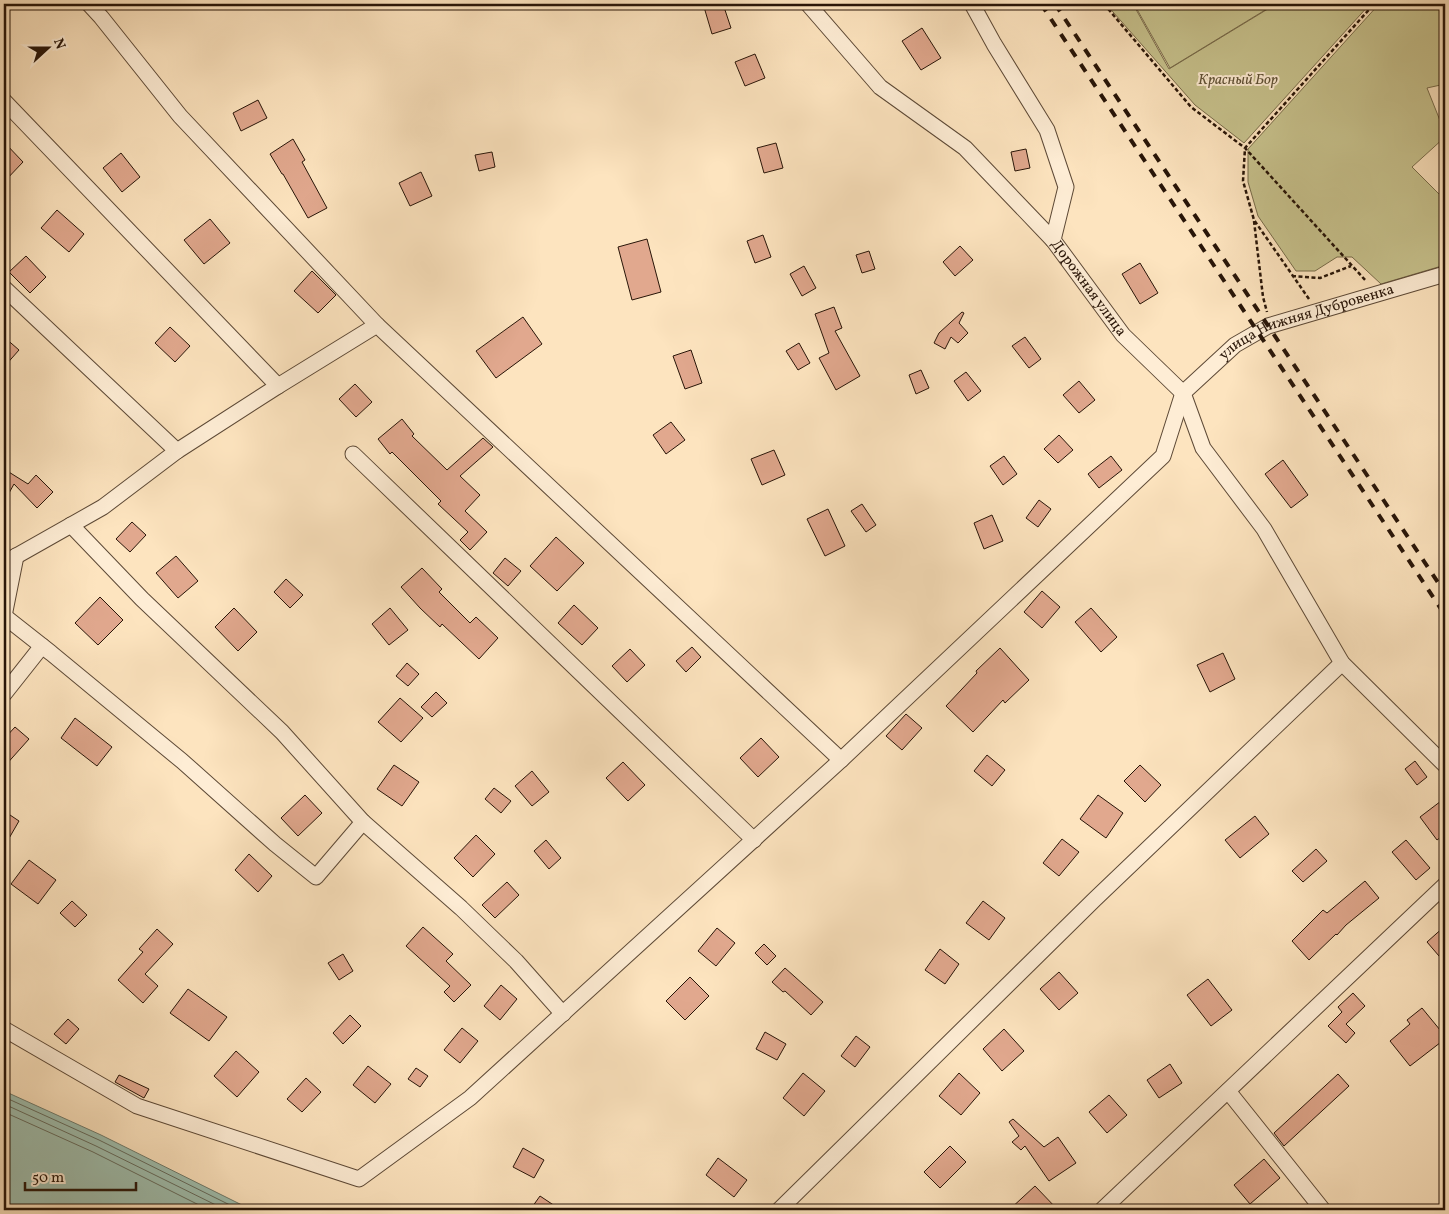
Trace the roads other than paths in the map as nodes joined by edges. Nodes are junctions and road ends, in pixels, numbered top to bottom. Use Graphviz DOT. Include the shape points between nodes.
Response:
graph roads {
  1 [pos="88,4"];
  2 [pos="808,4"];
  3 [pos="972,4"];
  4 [pos="1438,4"];
  5 [pos="1445,10"];
  6 [pos="4,102"];
  7 [pos="1052,240"];
  8 [pos="1445,274"];
  9 [pos="4,288"];
  10 [pos="377,325"];
  11 [pos="278,386"];
  12 [pos="1183,393"];
  13 [pos="177,451"];
  14 [pos="353,454"];
  15 [pos="71,525"];
  16 [pos="10,559"];
  17 [pos="4,616"];
  18 [pos="42,646"];
  19 [pos="1342,663"];
  20 [pos="4,694"];
  21 [pos="841,760"];
  22 [pos="1445,765"];
  23 [pos="363,822"];
  24 [pos="754,840"];
  25 [pos="1445,885"];
  26 [pos="563,1014"];
  27 [pos="4,1029"];
  28 [pos="1228,1091"];
  29 [pos="779,1210"];
  30 [pos="1102,1210"];
  31 [pos="1323,1210"];
  1 -- 10 [label="street" via="180,116"];
  2 -- 7 [label="street" via="880,87 965,148"];
  3 -- 7 [label="street, Дорожная улица" via="1047,130 1066,187"];
  4 -- 5 [label="lane"];
  6 -- 11 [label="street"];
  7 -- 12 [label="street, Дорожная улица" via="1123,335"];
  8 -- 12 [label="street, улица Нижняя Дубровенка" via="1271,325 1235,345"];
  9 -- 13 [label="street"];
  10 -- 11 [label="street"];
  10 -- 21 [label="street"];
  11 -- 13 [label="street"];
  12 -- 19 [label="street" via="1203,448 1264,529"];
  12 -- 21 [label="street" via="1163,456"];
  13 -- 15 [label="street" via="104,507"];
  14 -- 24 [label="street"];
  15 -- 16 [label="street"];
  15 -- 23 [label="street" via="142,599 282,732"];
  16 -- 17 [label="street"];
  17 -- 18 [label="street"];
  18 -- 20 [label="street"];
  18 -- 23 [label="street" via="316,877"];
  19 -- 22 [label="street"];
  19 -- 29 [label="street" via="1095,899"];
  21 -- 24 [label="street"];
  23 -- 26 [label="street" via="461,908 516,961"];
  24 -- 26 [label="street"];
  25 -- 28 [label="street"];
  26 -- 27 [label="street" via="470,1098 359,1178 137,1106"];
  28 -- 30 [label="street"];
  28 -- 31 [label="street"];
}
